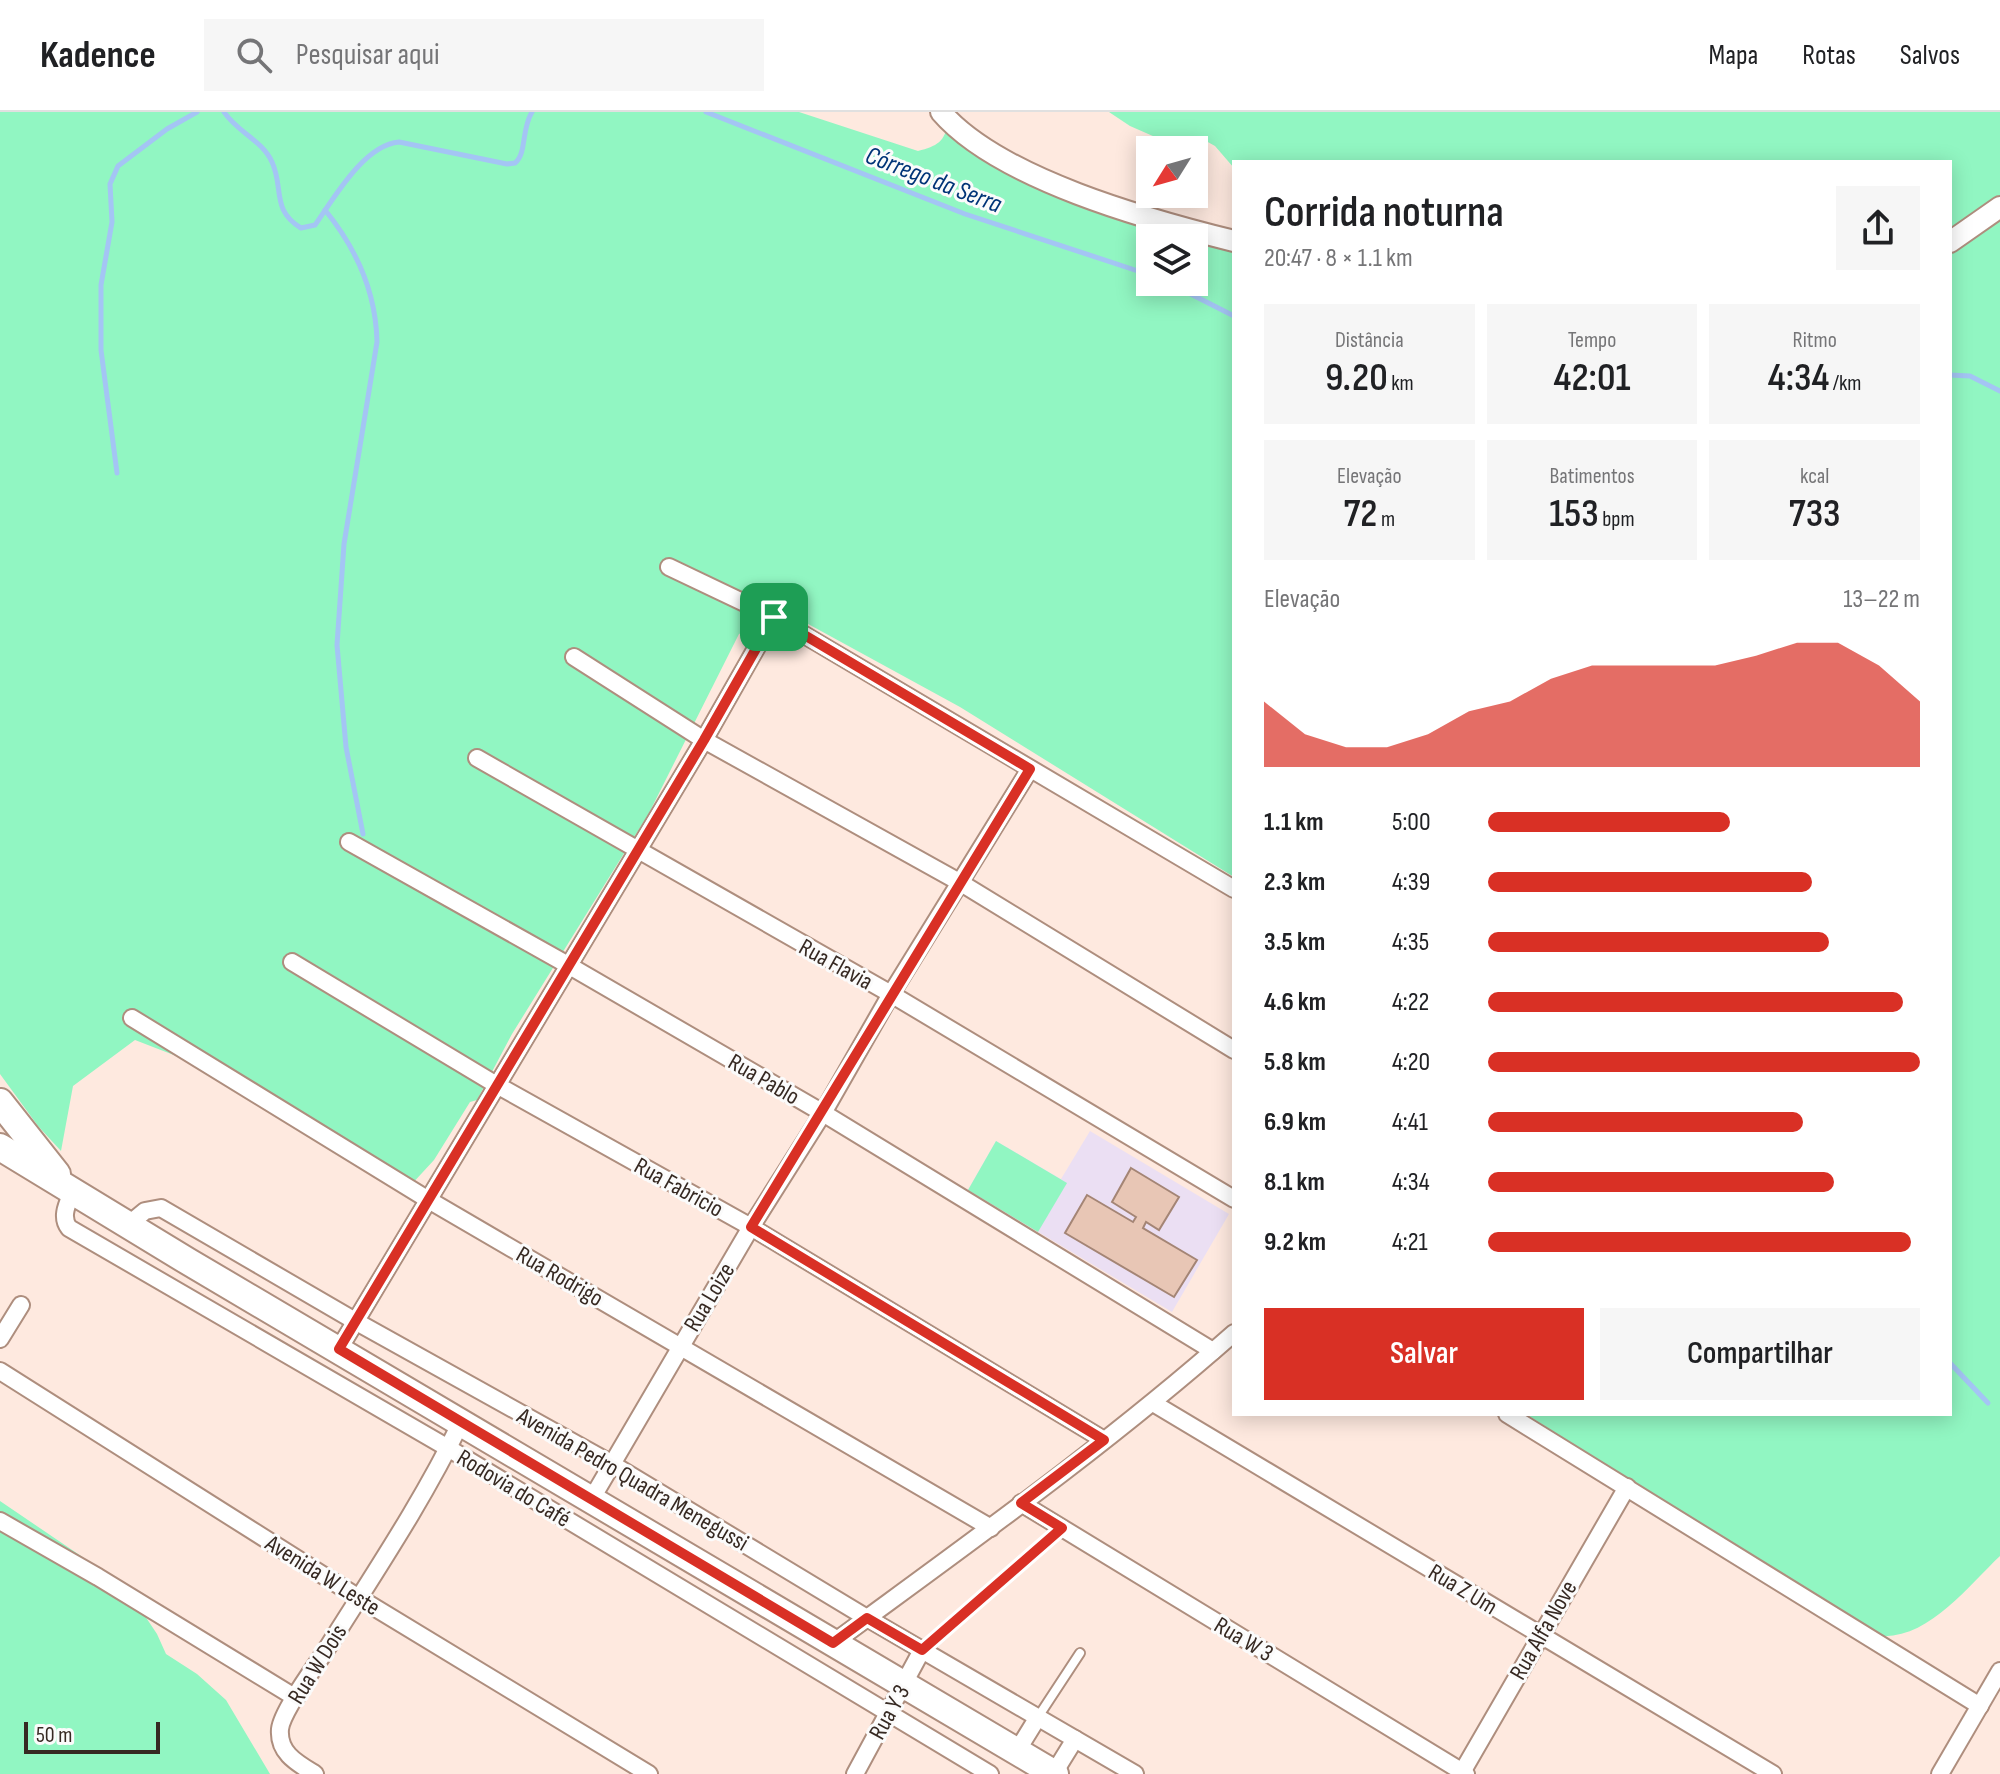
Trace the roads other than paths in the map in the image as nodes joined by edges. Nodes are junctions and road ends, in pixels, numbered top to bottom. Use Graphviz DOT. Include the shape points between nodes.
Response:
graph roads {
  1 [pos="941,112"];
  2 [pos="2000,207"];
  3 [pos="1232,240"];
  4 [pos="1952,241"];
  5 [pos="669,567"];
  6 [pos="774,617"];
  7 [pos="574,657"];
  8 [pos="704,740"];
  9 [pos="477,758"];
  10 [pos="1030,769"];
  11 [pos="349,842"];
  12 [pos="637,851"];
  13 [pos="961,883"];
  14 [pos="1232,888"];
  15 [pos="292,962"];
  16 [pos="568,965"];
  17 [pos="891,994"];
  18 [pos="132,1018"];
  19 [pos="1232,1049"];
  20 [pos="495,1084"];
  21 [pos="0,1102"];
  22 [pos="823,1113"];
  23 [pos="0,1147"];
  24 [pos="70,1188"];
  25 [pos="1232,1198"];
  26 [pos="427,1199"];
  27 [pos="128,1225"];
  28 [pos="751,1227"];
  29 [pos="21,1305"];
  30 [pos="355,1321"];
  31 [pos="1232,1335"];
  32 [pos="0,1339"];
  33 [pos="680,1346"];
  34 [pos="339,1349"];
  35 [pos="1213,1351"];
  36 [pos="0,1371"];
  37 [pos="1153,1403"];
  38 [pos="1510,1416"];
  39 [pos="461,1422"];
  40 [pos="1104,1440"];
  41 [pos="448,1448"];
  42 [pos="612,1464"];
  43 [pos="1627,1487"];
  44 [pos="591,1500"];
  45 [pos="1021,1503"];
  46 [pos="0,1521"];
  47 [pos="991,1528"];
  48 [pos="1062,1528"];
  49 [pos="359,1598"];
  50 [pos="867,1618"];
  51 [pos="1540,1635"];
  52 [pos="833,1643"];
  53 [pos="922,1650"];
  54 [pos="1080,1653"];
  55 [pos="2000,1671"];
  56 [pos="905,1684"];
  57 [pos="296,1698"];
  58 [pos="1980,1706"];
  59 [pos="888,1713"];
  60 [pos="1038,1717"];
  61 [pos="1075,1739"];
  62 [pos="1017,1751"];
  63 [pos="1463,1773"];
  64 [pos="315,1774"];
  65 [pos="649,1774"];
  66 [pos="855,1774"];
  67 [pos="990,1774"];
  68 [pos="1054,1774"];
  69 [pos="1135,1774"];
  70 [pos="1773,1774"];
  71 [pos="1940,1774"];
  1 -- 3 [label="street" via="974,141 1016,166 1107,204"];
  2 -- 4 [label="street"];
  5 -- 6 [label="street"];
  6 -- 8 [label="street"];
  6 -- 10 [label="street"];
  7 -- 8 [label="street"];
  8 -- 12 [label="street"];
  8 -- 13 [label="street"];
  9 -- 12 [label="street, Rua Flavia"];
  10 -- 13 [label="street, Rua Loize"];
  10 -- 14 [label="street"];
  11 -- 16 [label="street, Rua Pablo"];
  12 -- 16 [label="street"];
  12 -- 17 [label="street, Rua Flavia"];
  13 -- 17 [label="street, Rua Loize"];
  13 -- 19 [label="street"];
  15 -- 20 [label="street, Rua Fabricio"];
  16 -- 20 [label="street"];
  16 -- 22 [label="street, Rua Pablo"];
  17 -- 22 [label="street, Rua Loize"];
  17 -- 25 [label="street, Rua Flavia"];
  18 -- 26 [label="street, Rua Rodrigo"];
  20 -- 26 [label="street"];
  20 -- 28 [label="street, Rua Fabricio"];
  21 -- 24 [label="main road"];
  22 -- 28 [label="street, Rua Loize"];
  22 -- 35 [label="street, Rua Pablo"];
  23 -- 24 [label="main road"];
  24 -- 27 [label="main road"];
  24 -- 41 [label="street, Rodovia do Café" via="64,1216 69,1228"];
  26 -- 30 [label="street"];
  26 -- 33 [label="street, Rua Rodrigo"];
  27 -- 30 [label="street, Avenida Pedro Quadra Menegussi" via="145,1211 161,1208"];
  27 -- 34 [label="main road"];
  28 -- 33 [label="street, Rua Loize"];
  28 -- 40 [label="street, Rua Fabricio"];
  29 -- 32 [label="street"];
  30 -- 34 [label="street"];
  30 -- 42 [label="street, Avenida Pedro Quadra Menegussi"];
  31 -- 35 [label="street"];
  33 -- 42 [label="street, Rua Loize"];
  33 -- 47 [label="street, Rua Rodrigo"];
  34 -- 39 [label="main road"];
  35 -- 37 [label="street"];
  36 -- 49 [label="street, Avenida W Leste"];
  37 -- 40 [label="street"];
  37 -- 51 [label="street, Rua Z Um"];
  38 -- 43 [label="street"];
  39 -- 41 [label="street, Rua W Dois"];
  39 -- 44 [label="main road"];
  40 -- 45 [label="street"];
  41 -- 49 [label="street, Rua W Dois"];
  41 -- 59 [label="street, Rodovia do Café"];
  42 -- 44 [label="street, Rua Loize"];
  42 -- 50 [label="street, Avenida Pedro Quadra Menegussi"];
  43 -- 51 [label="street, Rua Alfa Nove"];
  43 -- 58 [label="street"];
  44 -- 52 [label="main road"];
  45 -- 47 [label="street"];
  45 -- 48 [label="street, Rua W 3"];
  46 -- 57 [label="street"];
  47 -- 50 [label="street"];
  48 -- 53 [label="lane"];
  48 -- 63 [label="street, Rua W 3"];
  49 -- 57 [label="street, Rua W Dois"];
  49 -- 65 [label="street, Avenida W Leste"];
  50 -- 52 [label="street"];
  50 -- 53 [label="street, Avenida Pedro Quadra Menegussi"];
  51 -- 63 [label="street, Rua Alfa Nove"];
  51 -- 70 [label="street, Rua Z Um"];
  52 -- 56 [label="main road"];
  53 -- 56 [label="street, Rua Y 3"];
  53 -- 60 [label="street, Avenida Pedro Quadra Menegussi"];
  54 -- 60 [label="lane"];
  55 -- 58 [label="street"];
  56 -- 59 [label="street, Rua Y 3"];
  56 -- 62 [label="main road"];
  57 -- 64 [label="street, Rua W Dois" via="283,1718 281,1742 293,1761"];
  58 -- 71 [label="street"];
  59 -- 66 [label="street, Rua Y 3"];
  59 -- 67 [label="street, Rodovia do Café"];
  60 -- 61 [label="street, Avenida Pedro Quadra Menegussi"];
  60 -- 62 [label="street"];
  61 -- 68 [label="street"];
  61 -- 69 [label="street, Avenida Pedro Quadra Menegussi"];
  62 -- 68 [label="main road"];
}
